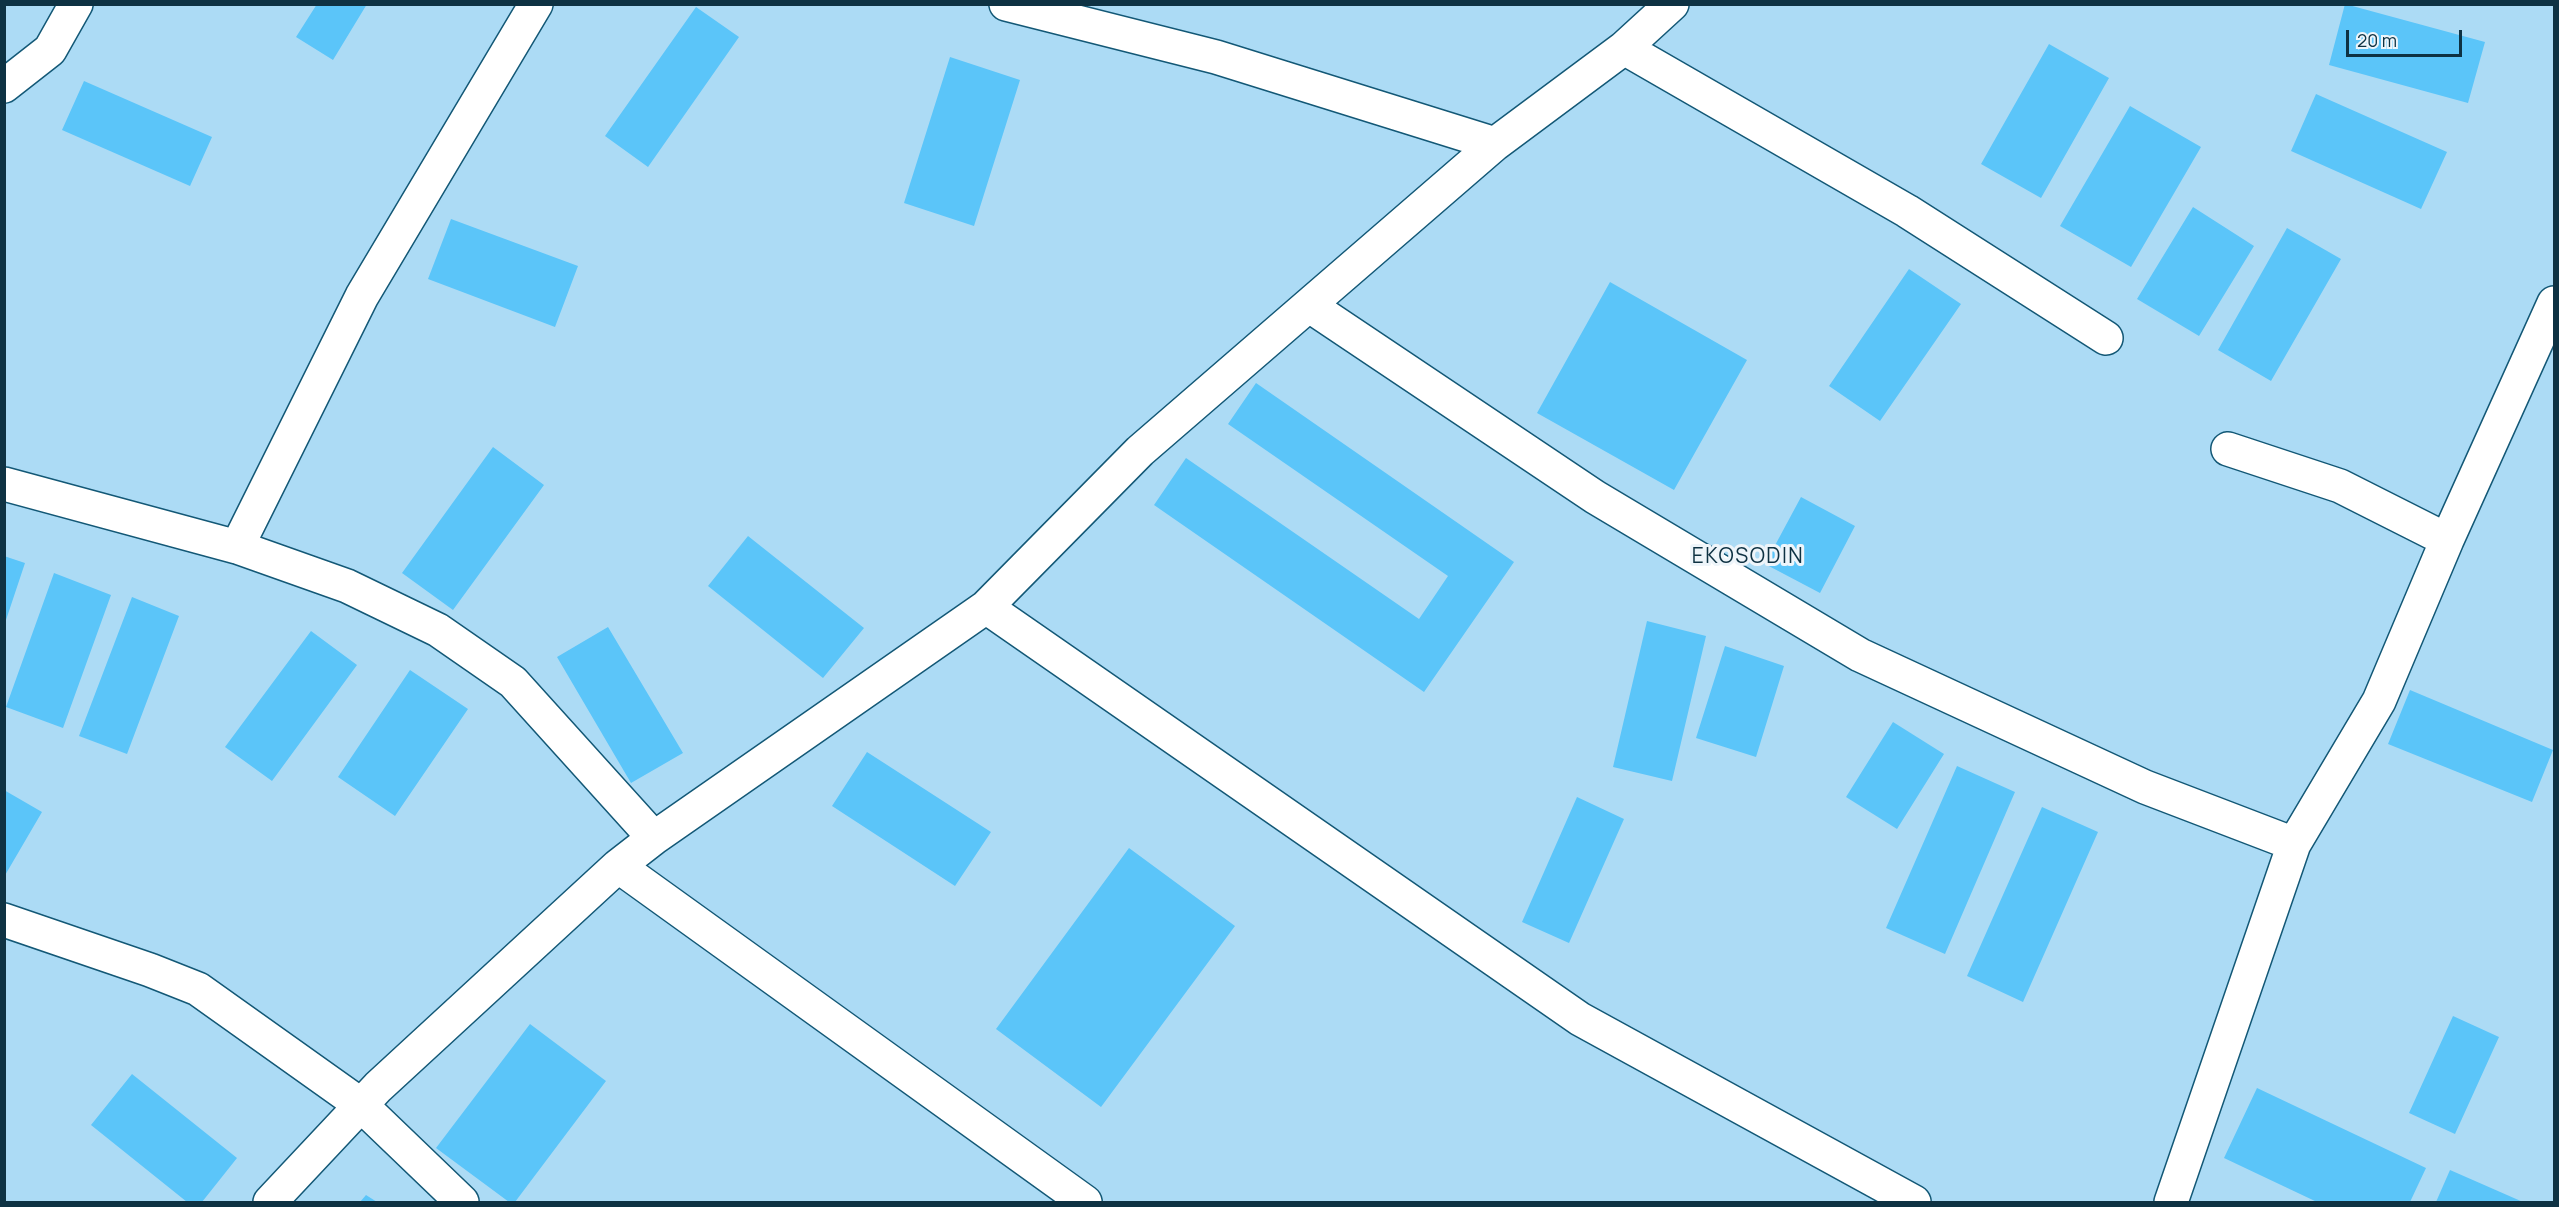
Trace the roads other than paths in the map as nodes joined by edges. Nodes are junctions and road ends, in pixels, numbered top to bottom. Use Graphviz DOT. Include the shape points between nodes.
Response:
graph roads {
  1 [pos="76,4"];
  2 [pos="536,4"];
  3 [pos="1006,4"];
  4 [pos="1672,4"];
  5 [pos="1624,48"];
  6 [pos="4,86"];
  7 [pos="1495,144"];
  8 [pos="2554,303"];
  9 [pos="1310,306"];
  10 [pos="2106,338"];
  11 [pos="2228,449"];
  12 [pos="4,484"];
  13 [pos="2447,540"];
  14 [pos="237,547"];
  15 [pos="986,607"];
  16 [pos="654,838"];
  17 [pos="2294,844"];
  18 [pos="618,866"];
  19 [pos="4,920"];
  20 [pos="361,1105"];
  21 [pos="270,1203"];
  22 [pos="462,1203"];
  23 [pos="1085,1203"];
  24 [pos="1914,1203"];
  25 [pos="2171,1203"];
  1 -- 6 [label="street" via="50,50"];
  2 -- 14 [label="street" via="362,296"];
  3 -- 7 [label="street" via="1216,57"];
  4 -- 5 [label="street"];
  5 -- 7 [label="street"];
  5 -- 10 [label="street" via="1907,211"];
  7 -- 9 [label="street"];
  8 -- 13 [label="street"];
  9 -- 15 [label="street" via="1140,452"];
  9 -- 17 [label="street" via="1595,497 1860,655 2145,787"];
  11 -- 13 [label="street" via="2340,486"];
  12 -- 14 [label="street"];
  13 -- 17 [label="street" via="2379,701"];
  14 -- 16 [label="street" via="346,586 438,630 513,682"];
  15 -- 16 [label="street"];
  15 -- 24 [label="street" via="1580,1019"];
  16 -- 18 [label="street"];
  17 -- 25 [label="street"];
  18 -- 20 [label="street"];
  18 -- 23 [label="street"];
  19 -- 20 [label="street" via="198,989"];
  20 -- 21 [label="street"];
  20 -- 22 [label="street"];
}
